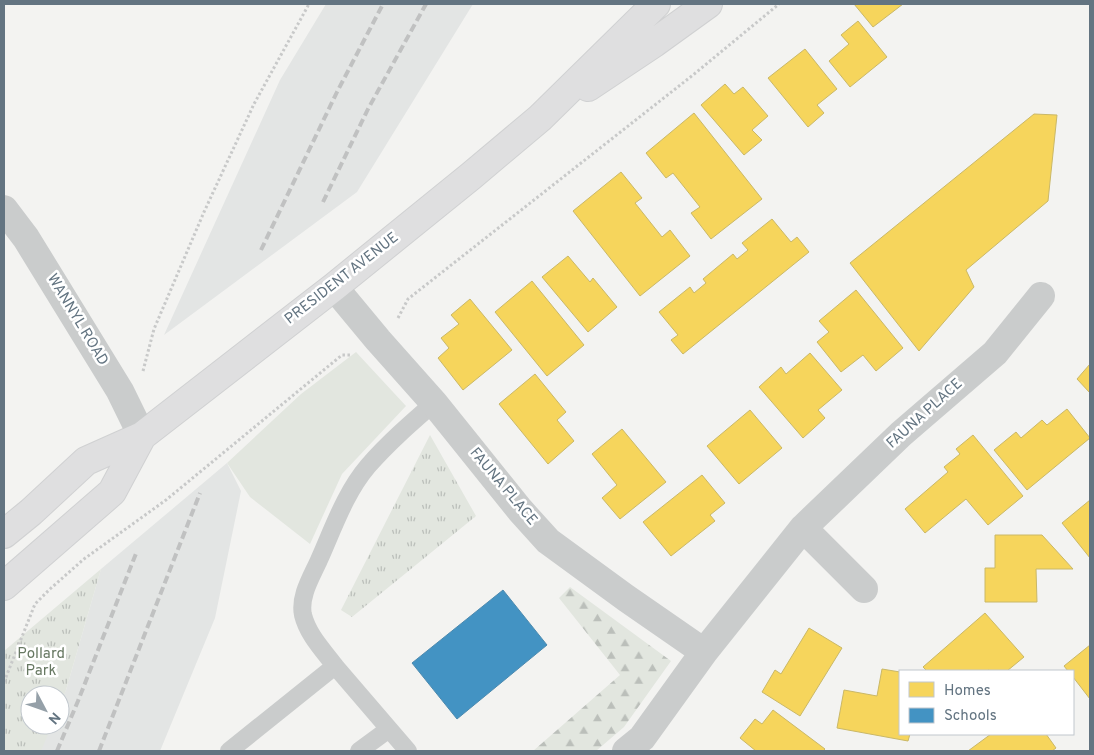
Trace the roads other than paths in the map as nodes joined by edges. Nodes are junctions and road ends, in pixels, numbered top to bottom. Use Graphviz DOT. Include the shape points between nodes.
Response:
graph roads {
  1 [pos="656,4"];
  2 [pos="708,4"];
  3 [pos="540,118"];
  4 [pos="4,209"];
  5 [pos="334,287"];
  6 [pos="1042,296"];
  7 [pos="434,403"];
  8 [pos="142,436"];
  9 [pos="803,528"];
  10 [pos="4,534"];
  11 [pos="4,586"];
  12 [pos="864,589"];
  13 [pos="704,652"];
  14 [pos="336,666"];
  15 [pos="389,729"];
  16 [pos="229,751"];
  17 [pos="359,751"];
  18 [pos="408,751"];
  19 [pos="626,751"];
  1 -- 3 [label="main road, PRESIDENT AVENUE"];
  2 -- 3 [label="main road, PRESIDENT AVENUE"];
  3 -- 5 [label="main road, PRESIDENT AVENUE"];
  4 -- 8 [label="street, WANNYL ROAD" via="26,238 120,391"];
  5 -- 7 [label="street, FAUNA PLACE"];
  5 -- 8 [label="main road, PRESIDENT AVENUE"];
  6 -- 9 [label="street, FAUNA PLACE" via="995,353 901,434"];
  7 -- 13 [label="street, FAUNA PLACE" via="548,541"];
  7 -- 14 [label="lane" via="367,467 351,491 308,586 303,600 307,626"];
  8 -- 10 [label="main road, PRESIDENT AVENUE" via="86,461"];
  8 -- 11 [label="main road, PRESIDENT AVENUE" via="112,492"];
  9 -- 12 [label="street"];
  9 -- 13 [label="street, FAUNA PLACE"];
  13 -- 19 [label="street, FAUNA PLACE" via="642,738"];
  14 -- 15 [label="lane"];
  14 -- 16 [label="lane"];
  15 -- 17 [label="lane"];
  15 -- 18 [label="lane"];
}
